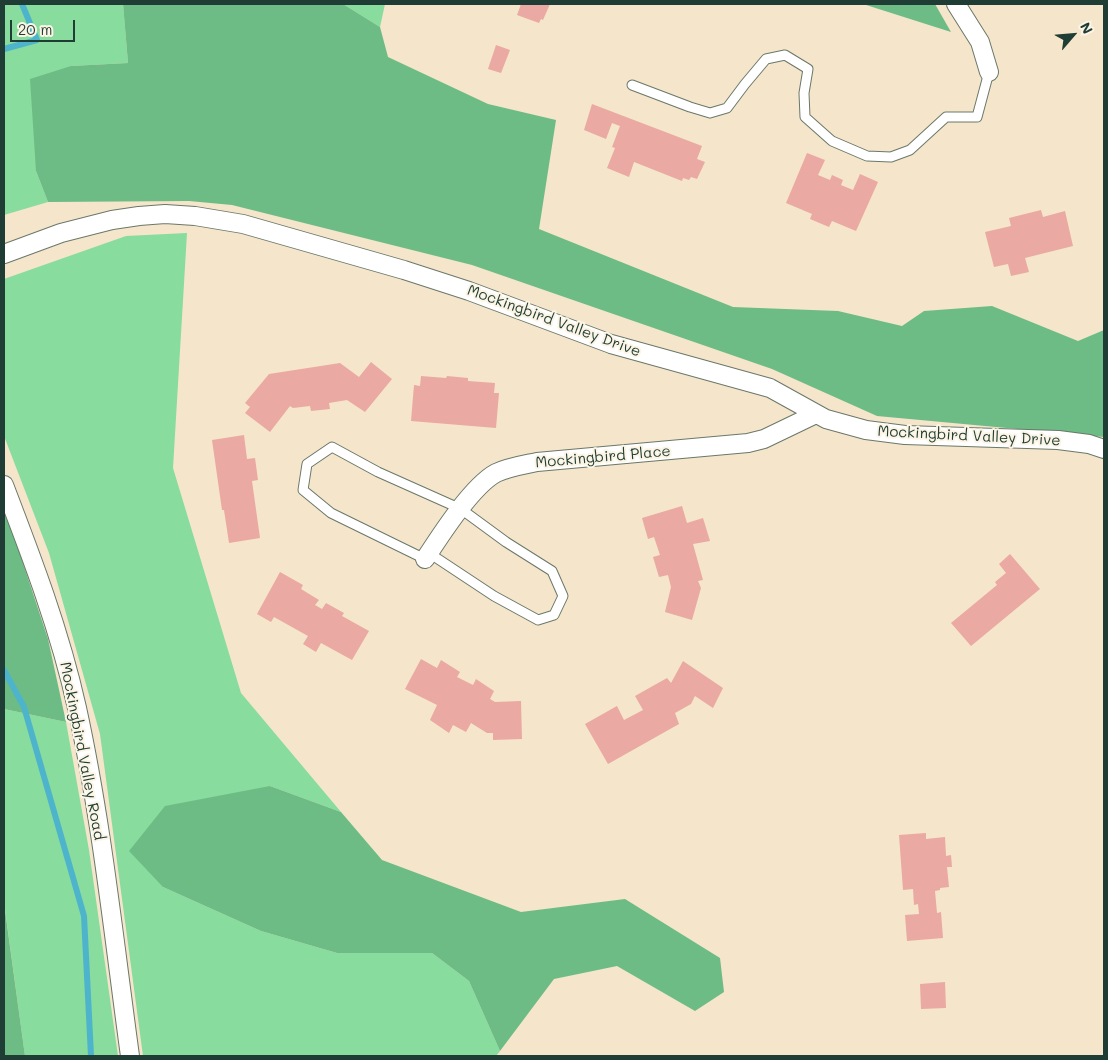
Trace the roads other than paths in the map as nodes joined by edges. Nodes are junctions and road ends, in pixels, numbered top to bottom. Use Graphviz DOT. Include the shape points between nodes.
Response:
graph roads {
  1 [pos="956,4"];
  2 [pos="989,72"];
  3 [pos="632,85"];
  4 [pos="4,254"];
  5 [pos="816,414"];
  6 [pos="1104,449"];
  7 [pos="4,485"];
  8 [pos="461,509"];
  9 [pos="428,556"];
  10 [pos="130,1056"];
  1 -- 2 [label="street" via="980,42"];
  2 -- 3 [label="lane" via="977,117 946,117 910,150 891,157 867,156 832,141 804,117 808,69 785,55 766,59 727,108 710,113"];
  4 -- 5 [label="street, Mockingbird Valley Drive" via="61,233 139,216 195,216 243,224 469,291 611,344 770,388"];
  5 -- 6 [label="street, Mockingbird Valley Drive" via="866,430 904,435 1058,440"];
  5 -- 8 [label="street, Mockingbird Place" via="764,440 748,444 515,466 482,484"];
  7 -- 10 [label="street, Mockingbird Valley Road" via="39,577 77,707 94,794"];
  8 -- 9 [label="street, Mockingbird Place"];
  8 -- 9 [label="lane" via="552,571 563,596 554,615 538,620"];
  8 -- 9 [label="lane" via="378,472 332,447 307,464 303,490 332,514"];
}
